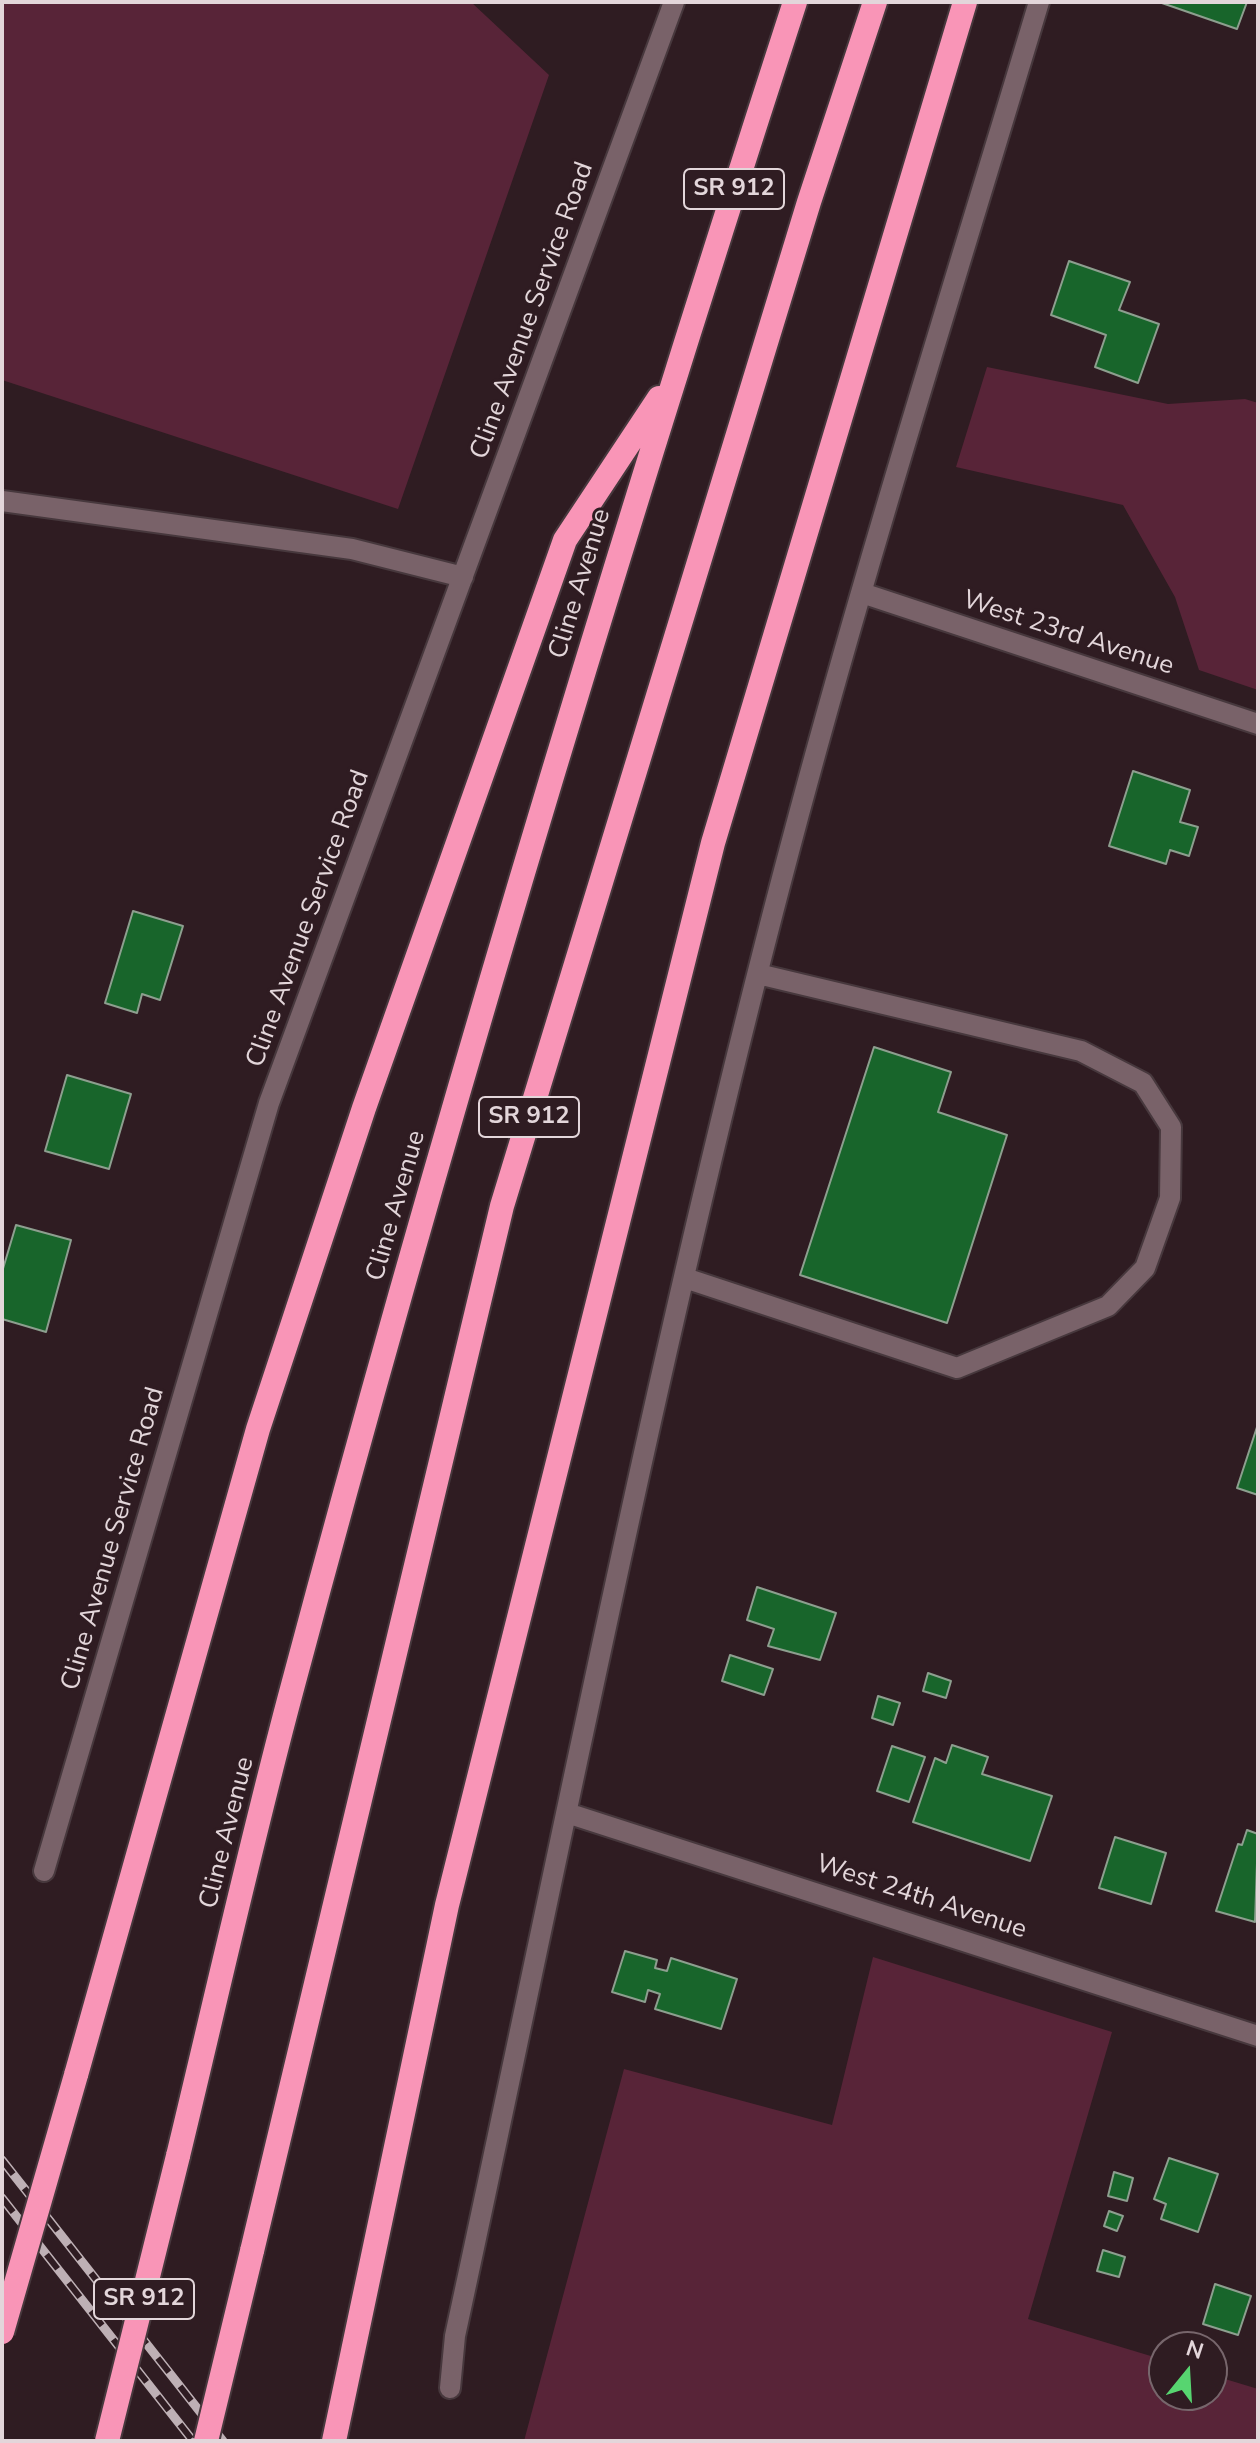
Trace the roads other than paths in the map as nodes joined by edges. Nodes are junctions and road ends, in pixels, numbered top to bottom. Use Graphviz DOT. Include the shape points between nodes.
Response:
graph roads {
  1 [pos="674,2"];
  2 [pos="795,2"];
  3 [pos="875,2"];
  4 [pos="965,2"];
  5 [pos="1039,2"];
  6 [pos="674,376"];
  7 [pos="2,501"];
  8 [pos="463,577"];
  9 [pos="862,593"];
  10 [pos="1258,724"];
  11 [pos="758,974"];
  12 [pos="685,1278"];
  13 [pos="567,1813"];
  14 [pos="44,1871"];
  15 [pos="1258,2036"];
  16 [pos="2,2332"];
  17 [pos="450,2388"];
  18 [pos="107,2441"];
  19 [pos="206,2441"];
  20 [pos="334,2441"];
  1 -- 8 [label="street, Cline Avenue Service Road"];
  2 -- 6 [label="highway, Cline Avenue / SR 912"];
  3 -- 19 [label="highway, SR 912, bridge" via="502,1206"];
  4 -- 20 [label="highway" via="713,843 447,1905"];
  5 -- 9 [label="street"];
  6 -- 16 [label="highway, bridge" via="565,540 364,1108 258,1429"];
  6 -- 18 [label="highway, Cline Avenue / SR 912, bridge" via="466,1063 292,1690"];
  7 -- 8 [label="street" via="352,549"];
  8 -- 14 [label="street, Cline Avenue Service Road" via="269,1103"];
  9 -- 10 [label="street, West 23rd Avenue"];
  9 -- 11 [label="street"];
  11 -- 12 [label="street"];
  11 -- 12 [label="street" via="1081,1051 1143,1083 1171,1127 1170,1198 1145,1268 1108,1306 957,1368"];
  12 -- 13 [label="street"];
  13 -- 15 [label="street, West 24th Avenue"];
  13 -- 17 [label="street" via="455,2336"];
}
